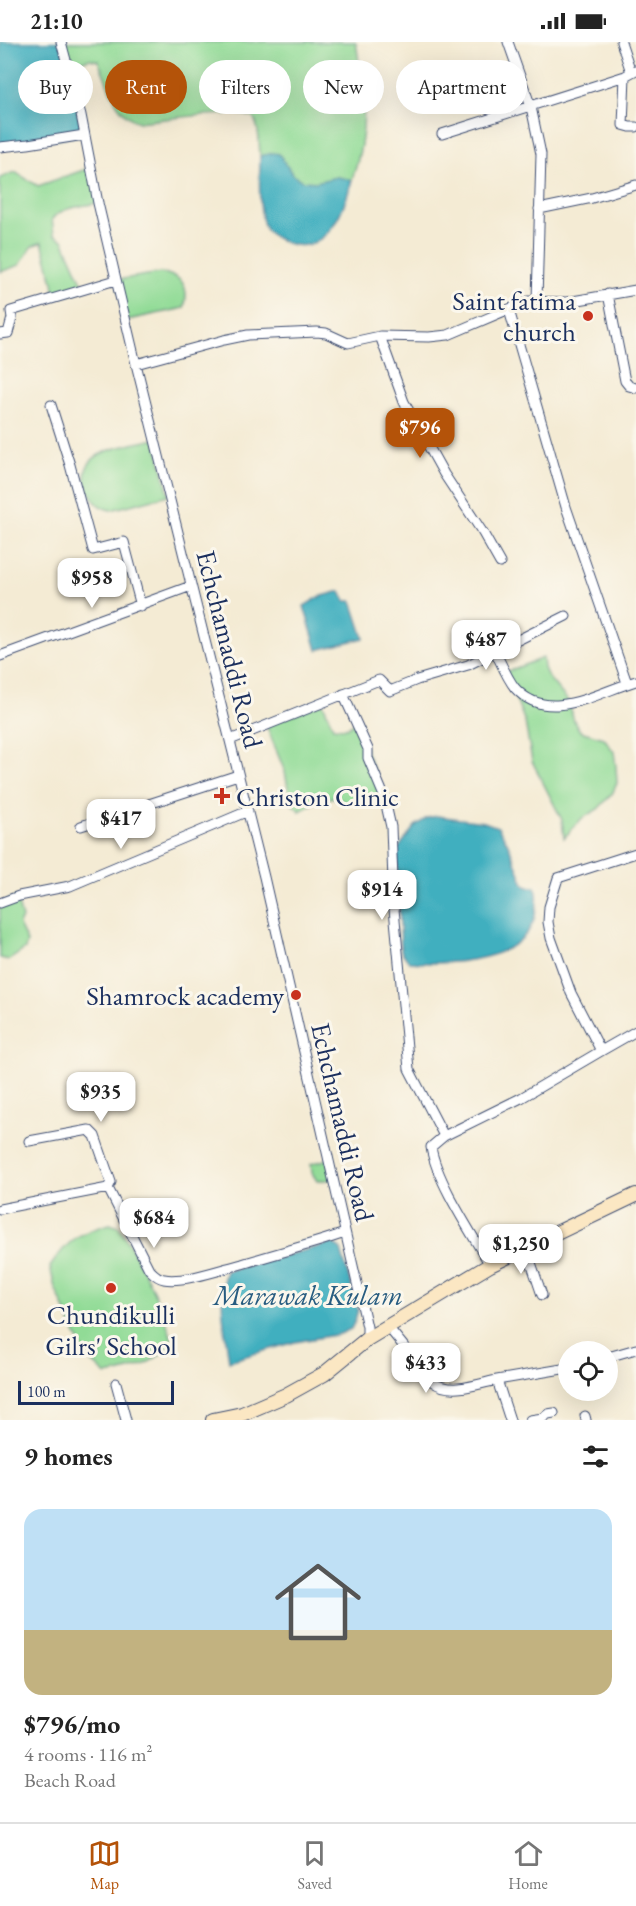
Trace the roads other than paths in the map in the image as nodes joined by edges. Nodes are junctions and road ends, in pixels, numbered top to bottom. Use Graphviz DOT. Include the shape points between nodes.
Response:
graph roads {
  1 [pos="61,42"];
  2 [pos="508,42"];
  3 [pos="621,42"];
  4 [pos="631,72"];
  5 [pos="531,107"];
  6 [pos="636,127"];
  7 [pos="84,135"];
  8 [pos="442,135"];
  9 [pos="0,147"];
  10 [pos="636,185"];
  11 [pos="539,208"];
  12 [pos="116,280"];
  13 [pos="636,290"];
  14 [pos="608,294"];
  15 [pos="537,301"];
  16 [pos="509,310"];
  17 [pos="0,334"];
  18 [pos="380,336"];
  19 [pos="136,364"];
  20 [pos="636,388"];
  21 [pos="51,405"];
  22 [pos="500,563"];
  23 [pos="191,586"];
  24 [pos="141,606"];
  25 [pos="566,616"];
  26 [pos="495,651"];
  27 [pos="0,656"];
  28 [pos="632,682"];
  29 [pos="343,694"];
  30 [pos="230,740"];
  31 [pos="238,775"];
  32 [pos="248,811"];
  33 [pos="81,826"];
  34 [pos="636,853"];
  35 [pos="0,903"];
  36 [pos="636,1031"];
  37 [pos="601,1051"];
  38 [pos="444,1136"];
  39 [pos="29,1141"];
  40 [pos="108,1188"];
  41 [pos="636,1195"];
  42 [pos="0,1209"];
  43 [pos="345,1233"];
  44 [pos="526,1248"];
  45 [pos="490,1265"];
  46 [pos="542,1294"];
  47 [pos="388,1328"];
  48 [pos="367,1339"];
  49 [pos="636,1349"];
  50 [pos="618,1355"];
  51 [pos="558,1370"];
  52 [pos="497,1380"];
  53 [pos="116,1383"];
  54 [pos="554,1413"];
  55 [pos="126,1420"];
  56 [pos="213,1420"];
  57 [pos="510,1420"];
  58 [pos="530,1420"];
  1 -- 7 [label="street, Echchamaddi Road"];
  2 -- 5 [label="street"];
  3 -- 4 [label="street"];
  4 -- 5 [label="street"];
  4 -- 6 [label="street" via="623,125"];
  5 -- 8 [label="street"];
  5 -- 11 [label="street" via="541,154"];
  7 -- 9 [label="street"];
  7 -- 12 [label="street, Echchamaddi Road"];
  10 -- 11 [label="street"];
  11 -- 15 [label="street"];
  12 -- 17 [label="street" via="11,311 8,333"];
  12 -- 19 [label="street, Echchamaddi Road"];
  13 -- 14 [label="street"];
  14 -- 15 [label="street" via="567,302"];
  14 -- 20 [label="street" via="625,381"];
  15 -- 16 [label="street"];
  16 -- 18 [label="street" via="448,335"];
  16 -- 28 [label="street" via="566,507"];
  18 -- 19 [label="street" via="348,343 317,332 248,335"];
  18 -- 22 [label="street" via="404,402"];
  19 -- 23 [label="street, Echchamaddi Road"];
  21 -- 24 [label="street" via="93,549 124,542"];
  23 -- 24 [label="street"];
  23 -- 30 [label="street, Echchamaddi Road"];
  24 -- 27 [label="street"];
  25 -- 26 [label="street"];
  26 -- 28 [label="street" via="514,686 527,699 548,706 572,703"];
  26 -- 29 [label="street" via="468,665 390,691 379,680"];
  29 -- 30 [label="street"];
  29 -- 38 [label="street" via="368,749 391,827 394,909 409,1069"];
  30 -- 31 [label="street, Echchamaddi Road"];
  31 -- 32 [label="street, Echchamaddi Road"];
  31 -- 33 [label="street"];
  32 -- 35 [label="street" via="70,886"];
  32 -- 43 [label="street, Echchamaddi Road"];
  34 -- 37 [label="street" via="558,878 549,907 551,938 571,993"];
  36 -- 37 [label="street"];
  37 -- 38 [label="street" via="521,1098"];
  38 -- 45 [label="street" via="431,1146 434,1162"];
  39 -- 40 [label="street" via="88,1130 95,1136 111,1182"];
  40 -- 42 [label="street"];
  40 -- 43 [label="street" via="149,1269 164,1279 222,1270"];
  41 -- 44 [label="street"];
  43 -- 48 [label="street, Echchamaddi Road"];
  44 -- 45 [label="street"];
  44 -- 46 [label="street"];
  45 -- 47 [label="street"];
  47 -- 48 [label="street"];
  47 -- 52 [label="street" via="439,1387 465,1387"];
  48 -- 56 [label="street" via="324,1374 286,1395 242,1414"];
  49 -- 50 [label="street"];
  51 -- 52 [label="street"];
  52 -- 57 [label="street"];
  53 -- 55 [label="street"];
  54 -- 58 [label="street"];
}
